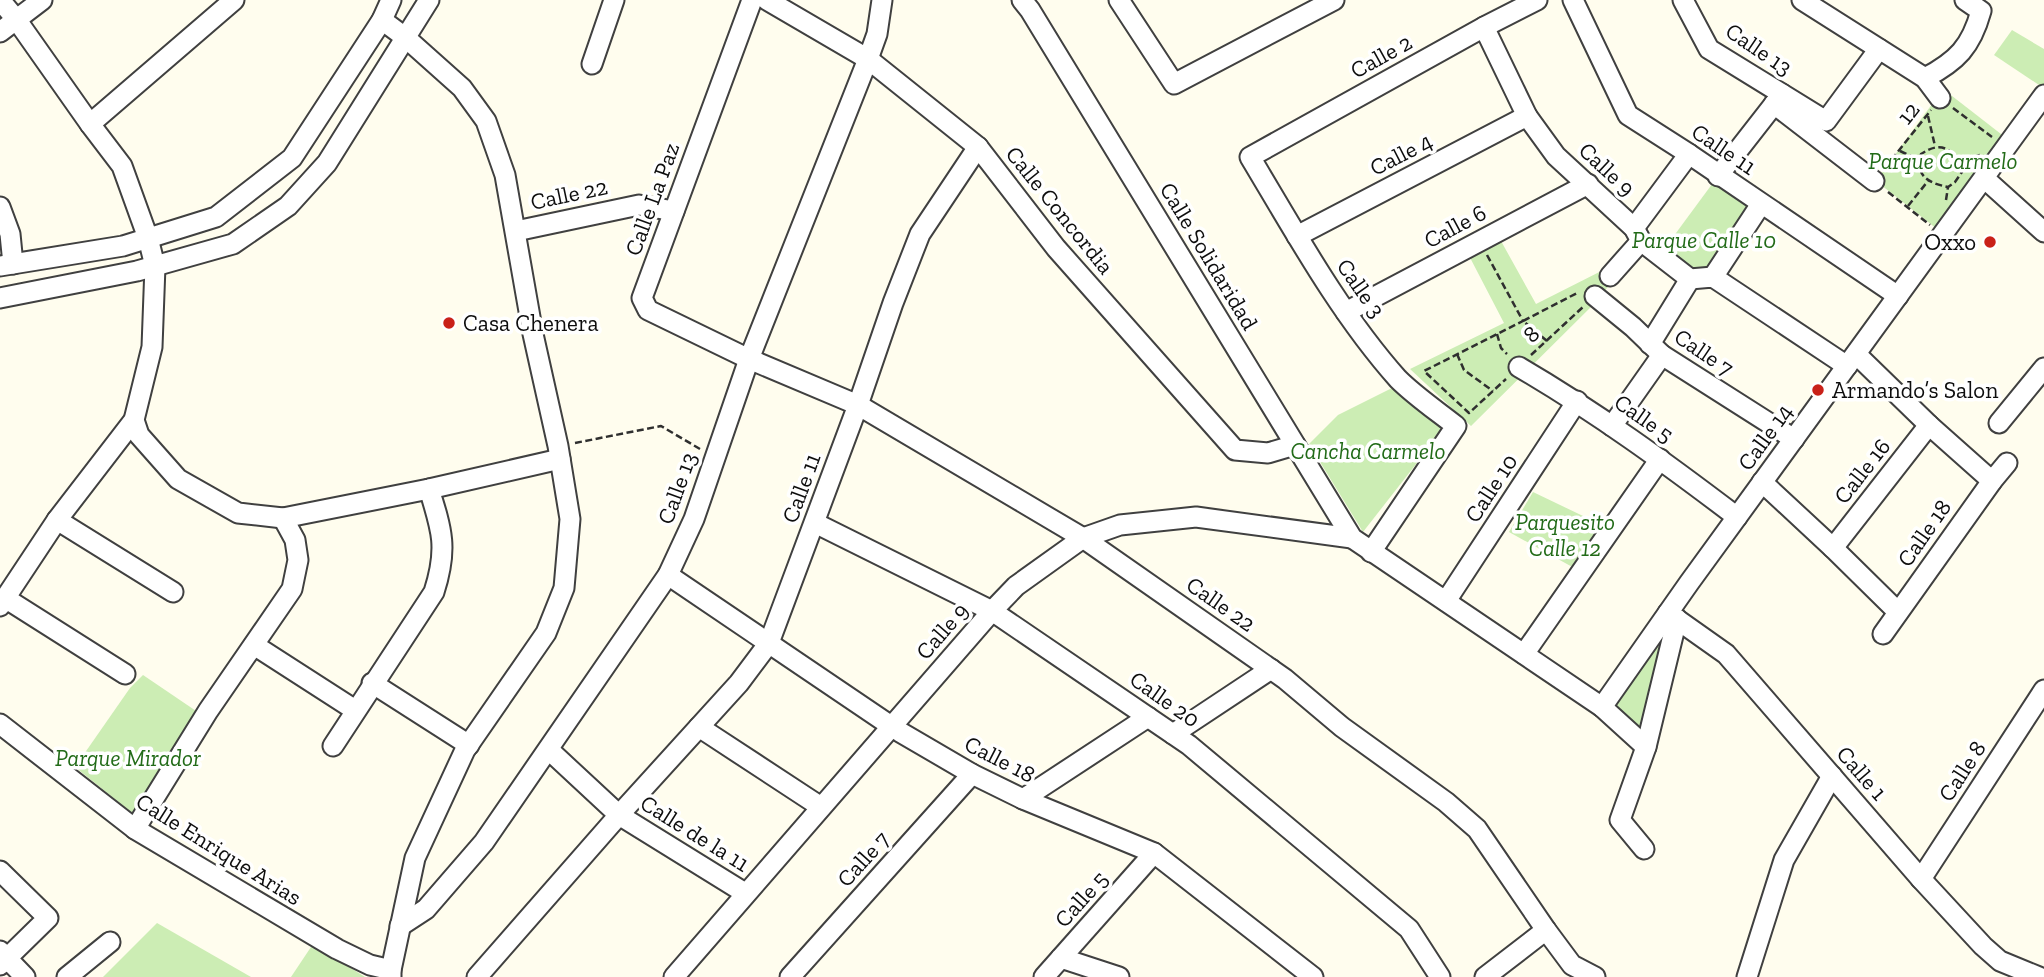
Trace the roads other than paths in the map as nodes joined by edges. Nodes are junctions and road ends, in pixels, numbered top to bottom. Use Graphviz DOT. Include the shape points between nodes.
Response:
graph roads {
  1 [pos="0,0"];
  2 [pos="41,0"];
  3 [pos="234,0"];
  4 [pos="391,0"];
  5 [pos="429,0"];
  6 [pos="614,0"];
  7 [pos="752,0"];
  8 [pos="767,0"];
  9 [pos="881,0"];
  10 [pos="1022,0"];
  11 [pos="1334,0"];
  12 [pos="1537,0"];
  13 [pos="1573,0"];
  14 [pos="1683,0"];
  15 [pos="1802,0"];
  16 [pos="1123,1"];
  17 [pos="1973,5"];
  18 [pos="16,19"];
  19 [pos="382,20"];
  20 [pos="1484,27"];
  21 [pos="0,32"];
  22 [pos="406,38"];
  23 [pos="1879,49"];
  24 [pos="868,59"];
  25 [pos="592,64"];
  26 [pos="1925,78"];
  27 [pos="2044,95"];
  28 [pos="1778,99"];
  29 [pos="1934,106"];
  30 [pos="1527,116"];
  31 [pos="90,124"];
  32 [pos="978,147"];
  33 [pos="1689,154"];
  34 [pos="1250,157"];
  35 [pos="1718,176"];
  36 [pos="1984,178"];
  37 [pos="1874,181"];
  38 [pos="1588,184"];
  39 [pos="1761,204"];
  40 [pos="0,207"];
  41 [pos="674,211"];
  42 [pos="516,230"];
  43 [pos="2044,232"];
  44 [pos="1637,235"];
  45 [pos="1297,236"];
  46 [pos="148,239"];
  47 [pos="6,265"];
  48 [pos="155,266"];
  49 [pos="1610,276"];
  50 [pos="1713,277"];
  51 [pos="1690,279"];
  52 [pos="1595,296"];
  53 [pos="1898,296"];
  54 [pos="0,298"];
  55 [pos="1346,312"];
  56 [pos="1656,350"];
  57 [pos="748,359"];
  58 [pos="1851,360"];
  59 [pos="1519,367"];
  60 [pos="2044,368"];
  61 [pos="1577,401"];
  62 [pos="858,405"];
  63 [pos="134,420"];
  64 [pos="1999,423"];
  65 [pos="1929,425"];
  66 [pos="1612,426"];
  67 [pos="1794,439"];
  68 [pos="1295,445"];
  69 [pos="559,453"];
  70 [pos="1660,459"];
  71 [pos="2007,463"];
  72 [pos="1992,481"];
  73 [pos="1762,482"];
  74 [pos="429,489"];
  75 [pos="1737,517"];
  76 [pos="283,518"];
  77 [pos="57,520"];
  78 [pos="815,523"];
  79 [pos="1083,538"];
  80 [pos="1352,538"];
  81 [pos="1833,548"];
  82 [pos="1371,552"];
  83 [pos="668,575"];
  84 [pos="173,592"];
  85 [pos="1446,601"];
  86 [pos="3,602"];
  87 [pos="992,611"];
  88 [pos="1899,612"];
  89 [pos="1673,616"];
  90 [pos="1883,634"];
  91 [pos="769,643"];
  92 [pos="254,645"];
  93 [pos="1524,654"];
  94 [pos="1271,669"];
  95 [pos="125,674"];
  96 [pos="372,683"];
  97 [pos="2044,690"];
  98 [pos="1602,707"];
  99 [pos="355,710"];
  100 [pos="1148,717"];
  101 [pos="0,724"];
  102 [pos="699,727"];
  103 [pos="892,727"];
  104 [pos="1173,734"];
  105 [pos="469,745"];
  106 [pos="333,746"];
  107 [pos="1646,747"];
  108 [pos="549,750"];
  109 [pos="972,774"];
  110 [pos="1832,776"];
  111 [pos="1023,799"];
  112 [pos="821,807"];
  113 [pos="619,815"];
  114 [pos="135,829"];
  115 [pos="1644,849"];
  116 [pos="1154,853"];
  117 [pos="0,871"];
  118 [pos="1921,879"];
  119 [pos="745,894"];
  120 [pos="400,926"];
  121 [pos="1546,930"];
  122 [pos="110,942"];
  123 [pos="2,958"];
  124 [pos="1061,958"];
  125 [pos="1997,969"];
  126 [pos="391,974"];
  127 [pos="25,977"];
  128 [pos="68,977"];
  129 [pos="477,977"];
  130 [pos="674,977"];
  131 [pos="790,977"];
  132 [pos="1044,977"];
  133 [pos="1119,977"];
  134 [pos="1313,977"];
  135 [pos="1440,977"];
  136 [pos="1485,977"];
  137 [pos="1595,977"];
  138 [pos="1747,977"];
  139 [pos="2039,977"];
  1 -- 18 [label="street"];
  2 -- 18 [label="street"];
  3 -- 31 [label="street"];
  4 -- 19 [label="street"];
  5 -- 22 [label="street"];
  6 -- 25 [label="street"];
  7 -- 41 [label="street, Calle La Paz"];
  8 -- 24 [label="street, Calle Concordia"];
  9 -- 24 [label="street, Calle 13"];
  10 -- 68 [label="street, Calle Solidaridad"];
  11 -- 16 [label="street" via="1174,85"];
  12 -- 20 [label="street, Calle 2"];
  13 -- 33 [label="street, Calle 11" via="1628,115"];
  14 -- 28 [label="street, Calle 13" via="1709,49"];
  15 -- 23 [label="street"];
  17 -- 26 [label="street" via="1978,22 1965,50"];
  18 -- 21 [label="street"];
  18 -- 31 [label="street"];
  19 -- 22 [label="street"];
  19 -- 46 [label="street" via="292,158 215,217"];
  20 -- 30 [label="street, Calle 9"];
  20 -- 34 [label="street, Calle 2"];
  22 -- 42 [label="street" via="462,88 486,121 505,175"];
  22 -- 48 [label="street" via="327,163 288,206 233,244"];
  23 -- 26 [label="street"];
  23 -- 28 [label="street, Calle 13" via="1826,121"];
  24 -- 32 [label="street, Calle Concordia"];
  24 -- 57 [label="street, Calle 13"];
  26 -- 29 [label="street"];
  27 -- 36 [label="street, Calle 14"];
  28 -- 35 [label="street"];
  28 -- 37 [label="street, Calle 13"];
  30 -- 38 [label="street, Calle 9" via="1556,156"];
  30 -- 45 [label="street, Calle 4"];
  31 -- 46 [label="street" via="122,166"];
  32 -- 62 [label="street, Calle 11" via="920,234"];
  32 -- 68 [label="street, Calle Concordia" via="1056,248 1235,450 1268,453"];
  33 -- 35 [label="street, Calle 11"];
  33 -- 44 [label="street"];
  34 -- 45 [label="street, Calle 3"];
  35 -- 39 [label="street, Calle 11"];
  36 -- 43 [label="street"];
  36 -- 53 [label="street, Calle 14"];
  38 -- 44 [label="street, Calle 9"];
  38 -- 55 [label="street, Calle 6"];
  39 -- 50 [label="street"];
  39 -- 53 [label="street, Calle 11"];
  40 -- 47 [label="street" via="10,234"];
  41 -- 42 [label="street, Calle 22" via="639,205"];
  41 -- 57 [label="street, Calle La Paz" via="642,298 648,310"];
  42 -- 69 [label="street"];
  44 -- 49 [label="street"];
  44 -- 51 [label="street, Calle 9"];
  45 -- 55 [label="street, Calle 3"];
  46 -- 47 [label="street"];
  46 -- 48 [label="street"];
  48 -- 54 [label="street"];
  48 -- 63 [label="street" via="152,346"];
  50 -- 51 [label="street"];
  50 -- 58 [label="street"];
  51 -- 56 [label="street"];
  52 -- 56 [label="street, Calle 7"];
  53 -- 58 [label="street, Calle 14"];
  55 -- 82 [label="street, Calle 3" via="1399,380 1463,420"];
  56 -- 66 [label="street"];
  56 -- 67 [label="street, Calle 7"];
  57 -- 62 [label="street, Calle 22"];
  57 -- 83 [label="street, Calle 13" via="694,519"];
  58 -- 65 [label="street"];
  58 -- 67 [label="street, Calle 14"];
  59 -- 61 [label="street, Calle 5"];
  60 -- 64 [label="street"];
  61 -- 66 [label="street, Calle 5"];
  61 -- 85 [label="street, Calle 10"];
  62 -- 78 [label="street, Calle 11"];
  62 -- 79 [label="street, Calle 22"];
  63 -- 76 [label="street" via="139,435 177,479 238,513"];
  63 -- 77 [label="street"];
  65 -- 72 [label="street"];
  65 -- 81 [label="street, Calle 16"];
  66 -- 70 [label="street, Calle 5"];
  67 -- 73 [label="street, Calle 14"];
  68 -- 80 [label="street, Calle Solidaridad"];
  69 -- 74 [label="street"];
  69 -- 105 [label="street" via="570,519 564,588 546,633"];
  70 -- 75 [label="street, Calle 5"];
  70 -- 93 [label="street"];
  71 -- 72 [label="street, Calle 18"];
  72 -- 88 [label="street, Calle 18"];
  73 -- 75 [label="street, Calle 14"];
  73 -- 81 [label="street"];
  74 -- 76 [label="street"];
  74 -- 96 [label="street" via="441,527 440,573 434,592"];
  75 -- 89 [label="street, Calle 14"];
  76 -- 92 [label="street" via="295,540 298,561 292,589"];
  77 -- 84 [label="street"];
  77 -- 86 [label="street"];
  78 -- 87 [label="street, Calle 20"];
  78 -- 91 [label="street, Calle 11"];
  79 -- 80 [label="street, Calle 9" via="1120,525 1196,517"];
  79 -- 87 [label="street, Calle 9" via="1016,586"];
  79 -- 94 [label="street, Calle 22"];
  80 -- 82 [label="street"];
  81 -- 88 [label="street"];
  82 -- 85 [label="street"];
  83 -- 91 [label="street, Calle 18"];
  83 -- 108 [label="street, Calle 13"];
  85 -- 93 [label="street"];
  86 -- 95 [label="street"];
  87 -- 100 [label="street, Calle 20"];
  87 -- 103 [label="street, Calle 9"];
  88 -- 90 [label="street, Calle 18"];
  89 -- 98 [label="street, Calle 14"];
  89 -- 107 [label="street, Calle 14"];
  89 -- 110 [label="street, Calle 1" via="1726,654"];
  91 -- 102 [label="street, Calle 11"];
  91 -- 103 [label="street, Calle 18"];
  92 -- 99 [label="street"];
  92 -- 114 [label="street"];
  93 -- 98 [label="street"];
  94 -- 104 [label="street"];
  94 -- 121 [label="street, Calle 22" via="1477,829"];
  96 -- 99 [label="street"];
  96 -- 105 [label="street"];
  97 -- 118 [label="street, Calle 8"];
  98 -- 107 [label="street"];
  99 -- 106 [label="street"];
  100 -- 104 [label="street, Calle 20"];
  100 -- 111 [label="street"];
  101 -- 114 [label="street, Calle Enrique Arias"];
  102 -- 112 [label="street"];
  102 -- 113 [label="street, Calle 11"];
  103 -- 109 [label="street, Calle 18"];
  103 -- 112 [label="street, Calle 9"];
  104 -- 135 [label="street, Calle 20" via="1409,929"];
  105 -- 120 [label="street" via="415,858"];
  107 -- 115 [label="street, Calle 14" via="1620,820"];
  108 -- 113 [label="street"];
  108 -- 120 [label="street, Calle 13" via="484,842 426,909"];
  109 -- 111 [label="street, Calle 18"];
  109 -- 131 [label="street, Calle 7"];
  110 -- 118 [label="street, Calle 1"];
  110 -- 138 [label="street" via="1784,860"];
  111 -- 116 [label="street, Calle 18"];
  112 -- 119 [label="street, Calle 9"];
  113 -- 119 [label="street, Calle de la 11"];
  113 -- 129 [label="street, Calle 11"];
  114 -- 126 [label="street, Calle Enrique Arias" via="337,949"];
  116 -- 124 [label="street, Calle 5"];
  116 -- 134 [label="street, Calle 18"];
  117 -- 123 [label="street" via="48,918"];
  118 -- 125 [label="street, Calle 1" via="1983,946"];
  119 -- 130 [label="street, Calle 9"];
  120 -- 126 [label="street"];
  121 -- 136 [label="street"];
  121 -- 137 [label="street, Calle 22" via="1572,965"];
  122 -- 128 [label="street"];
  123 -- 127 [label="street"];
  124 -- 132 [label="street, Calle 5"];
  124 -- 133 [label="street"];
  125 -- 139 [label="street"];
}
